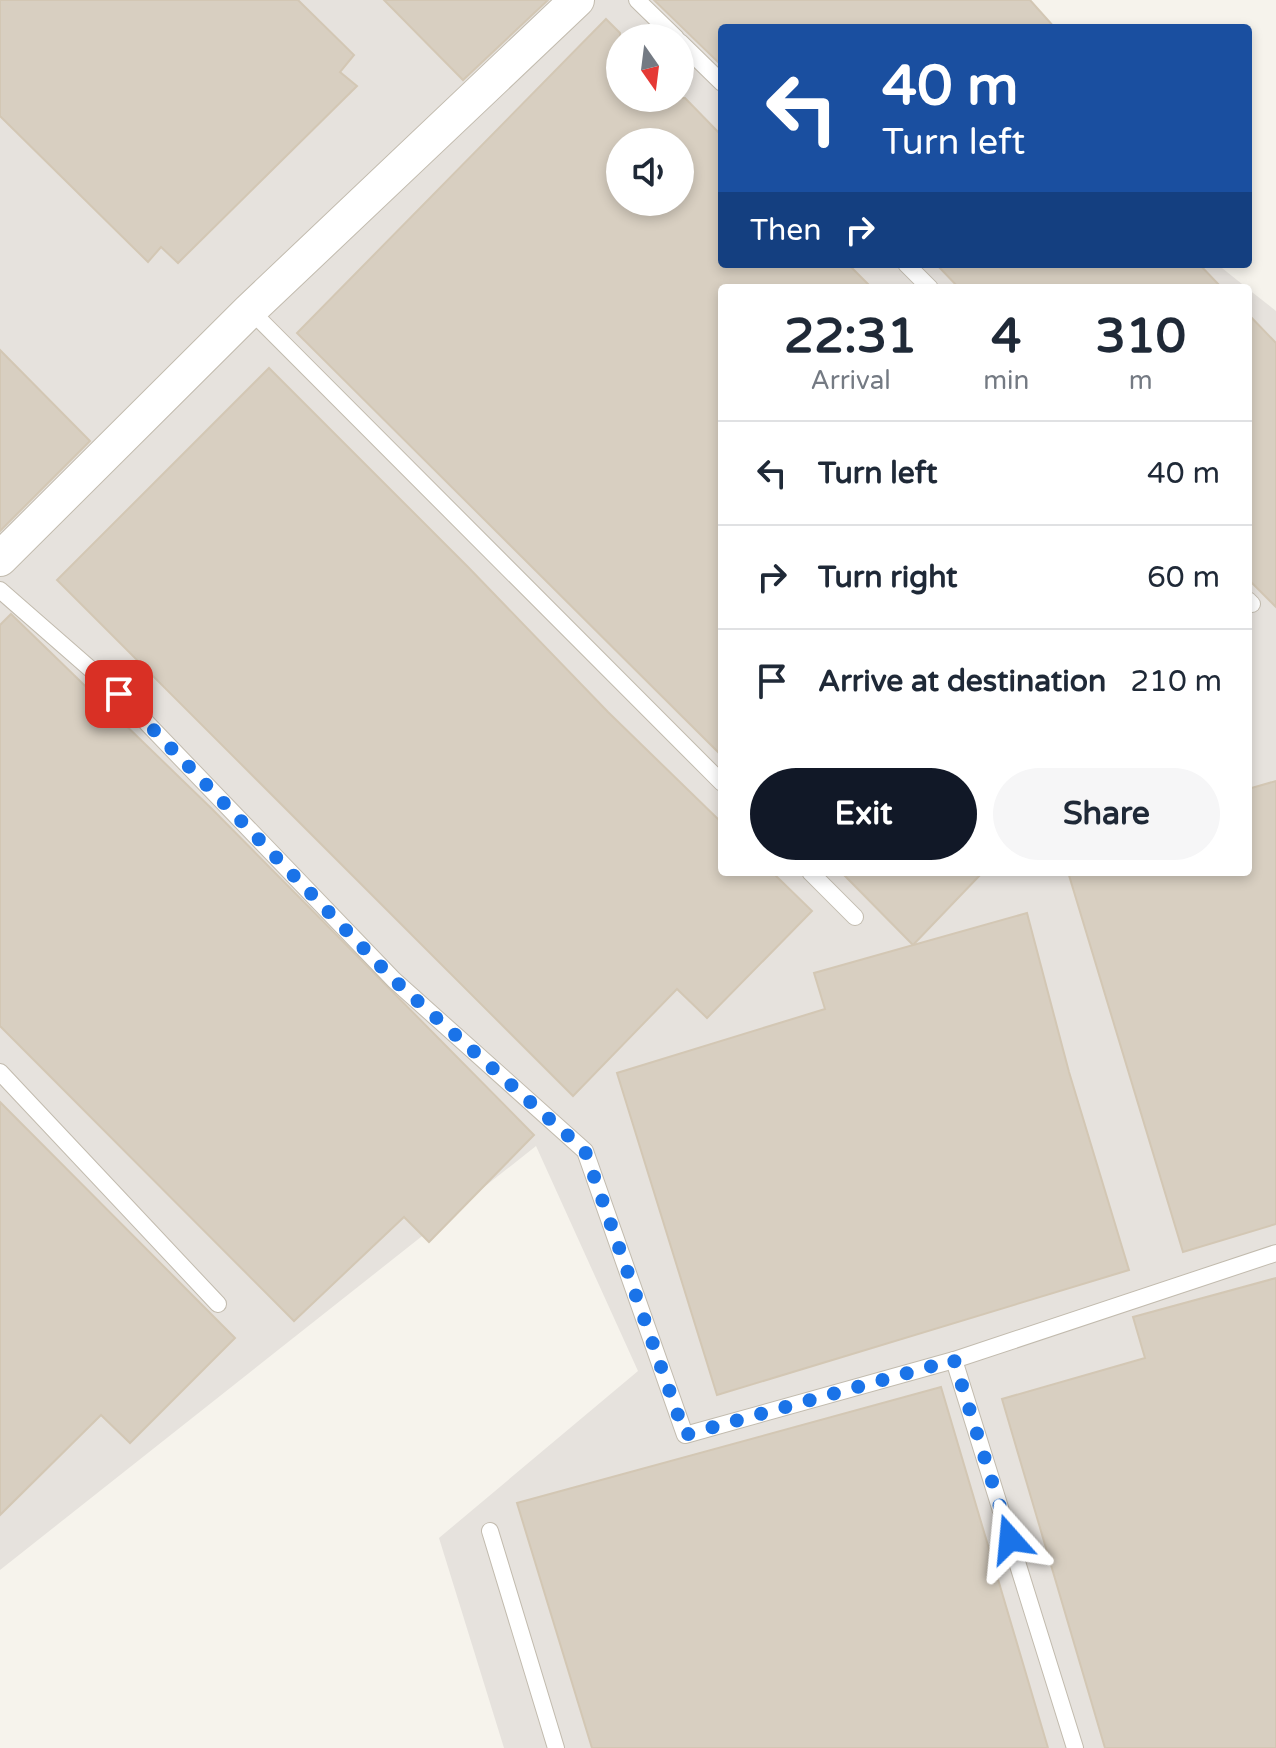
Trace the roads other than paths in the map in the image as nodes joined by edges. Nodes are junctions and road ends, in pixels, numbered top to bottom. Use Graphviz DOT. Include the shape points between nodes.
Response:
graph roads {
  1 [pos="577,0"];
  2 [pos="637,0"];
  3 [pos="662,24"];
  4 [pos="694,56"];
  5 [pos="718,79"];
  6 [pos="910,268"];
  7 [pos="926,284"];
  8 [pos="250,310"];
  9 [pos="0,559"];
  10 [pos="0,590"];
  11 [pos="718,779"];
  12 [pos="814,876"];
  13 [pos="855,917"];
  14 [pos="0,1072"];
  15 [pos="1276,1253"];
  16 [pos="218,1304"];
  17 [pos="954,1360"];
  18 [pos="490,1531"];
  19 [pos="556,1748"];
  20 [pos="1075,1748"];
  1 -- 8 [label="street"];
  2 -- 3 [label="lane"];
  4 -- 5 [label="lane"];
  6 -- 7 [label="lane"];
  8 -- 9 [label="street"];
  8 -- 11 [label="lane"];
  10 -- 17 [label="lane" via="119,694 394,980 585,1151 685,1435"];
  12 -- 13 [label="lane"];
  14 -- 16 [label="lane"];
  15 -- 17 [label="lane"];
  17 -- 20 [label="lane"];
  18 -- 19 [label="lane"];
}
